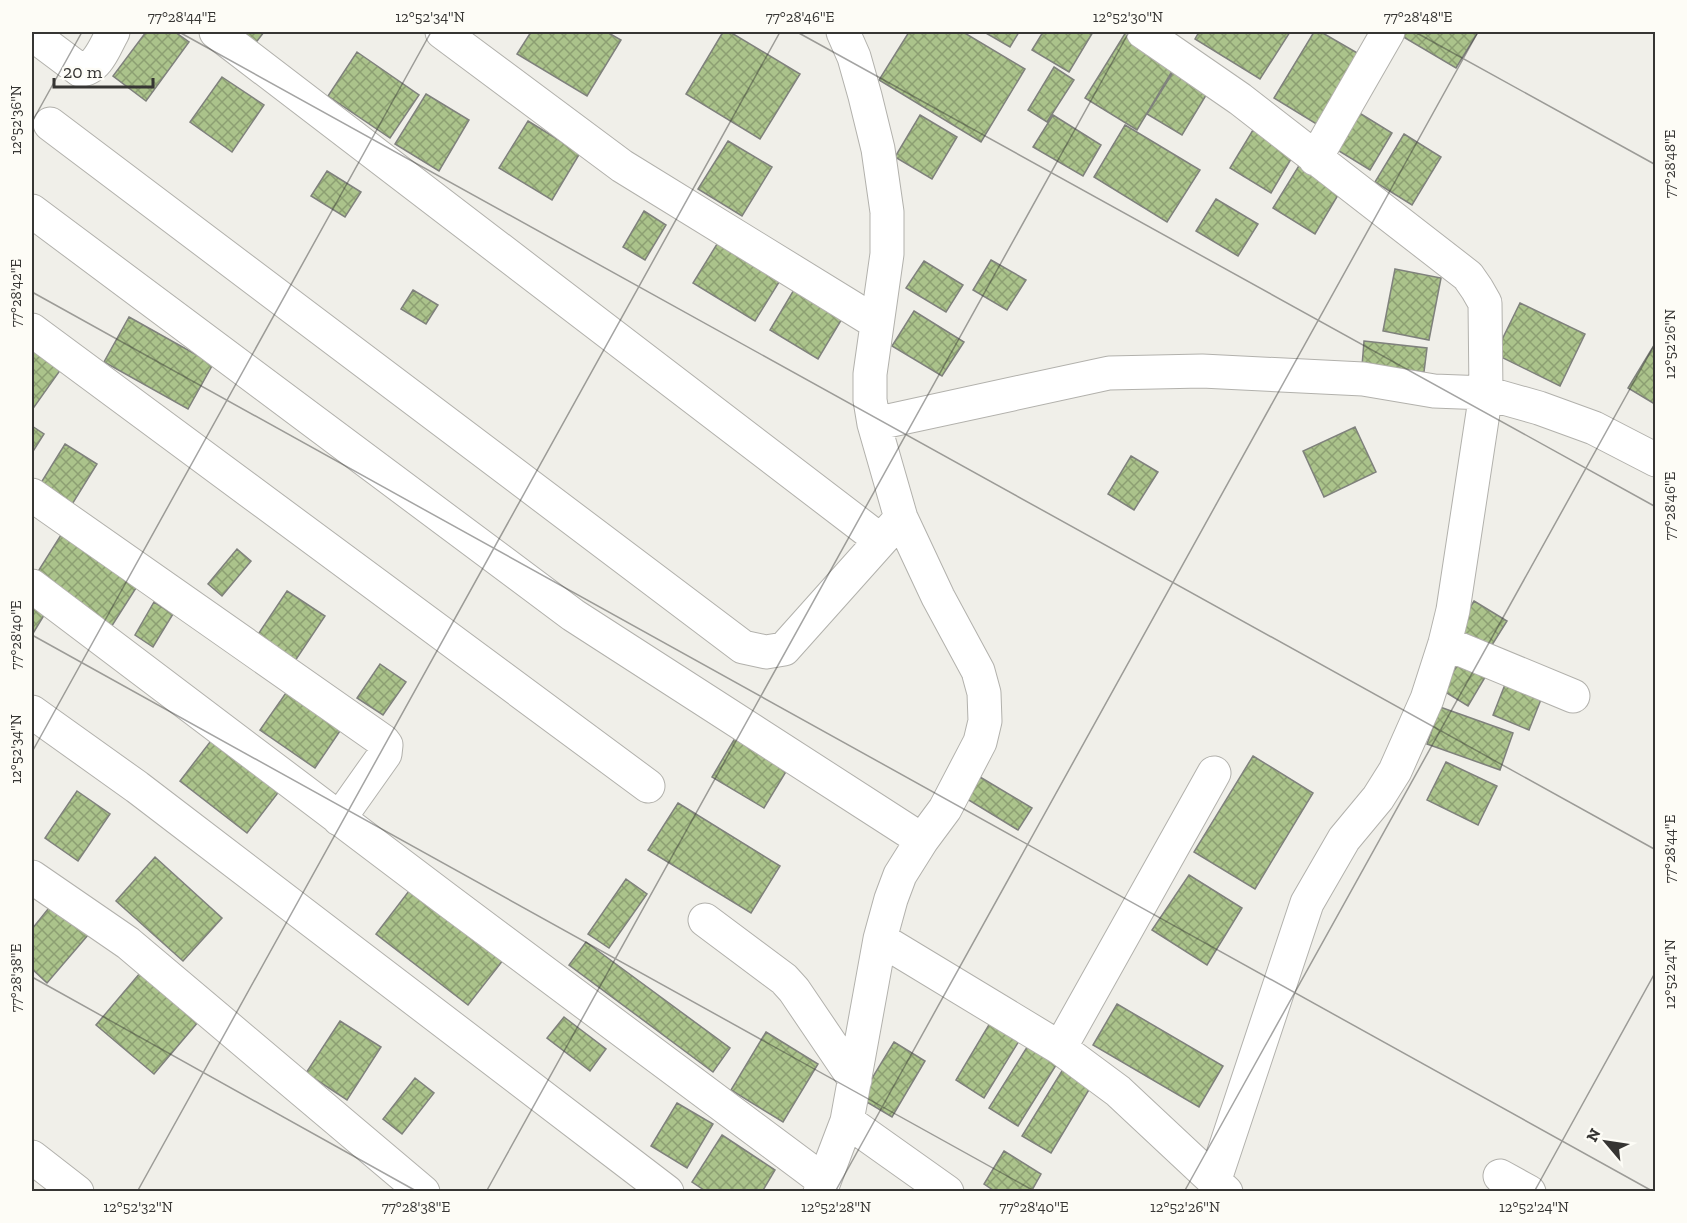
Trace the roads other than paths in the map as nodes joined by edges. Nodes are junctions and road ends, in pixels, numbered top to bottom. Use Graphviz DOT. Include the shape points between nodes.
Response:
graph roads {
  1 [pos="113,32"];
  2 [pos="216,32"];
  3 [pos="442,32"];
  4 [pos="843,32"];
  5 [pos="1143,32"];
  6 [pos="1388,32"];
  7 [pos="32,34"];
  8 [pos="50,124"];
  9 [pos="1315,159"];
  10 [pos="32,212"];
  11 [pos="876,323"];
  12 [pos="32,330"];
  13 [pos="1486,393"];
  14 [pos="874,424"];
  15 [pos="1656,460"];
  16 [pos="32,495"];
  17 [pos="891,529"];
  18 [pos="32,586"];
  19 [pos="1445,643"];
  20 [pos="1573,696"];
  21 [pos="32,711"];
  22 [pos="1214,773"];
  23 [pos="648,786"];
  24 [pos="339,819"];
  25 [pos="922,840"];
  26 [pos="32,877"];
  27 [pos="705,920"];
  28 [pos="880,939"];
  29 [pos="1060,1048"];
  30 [pos="855,1080"];
  31 [pos="847,1120"];
  32 [pos="32,1157"];
  33 [pos="1500,1176"];
  34 [pos="822,1186"];
  35 [pos="1220,1186"];
  36 [pos="77,1191"];
  37 [pos="423,1191"];
  38 [pos="667,1191"];
  39 [pos="947,1191"];
  40 [pos="1529,1191"];
  1 -- 7 [label="street" via="91,68 80,70"];
  2 -- 17 [label="street"];
  3 -- 11 [label="street" via="622,166"];
  4 -- 11 [label="street" via="854,57 875,139 887,212 886,254"];
  5 -- 9 [label="street" via="1240,99"];
  6 -- 9 [label="street"];
  8 -- 17 [label="street" via="743,646 766,652 784,649"];
  9 -- 13 [label="street" via="1468,276 1478,289 1485,303"];
  10 -- 25 [label="street" via="573,615"];
  11 -- 14 [label="street" via="870,374"];
  12 -- 23 [label="street"];
  13 -- 14 [label="street" via="1434,391 1363,379 1202,371 1108,373"];
  13 -- 15 [label="street" via="1594,428"];
  13 -- 19 [label="street"];
  14 -- 17 [label="street"];
  16 -- 24 [label="street" via="383,741 385,754"];
  17 -- 25 [label="street" via="938,597 978,671 984,693 981,742 945,809"];
  18 -- 24 [label="street"];
  19 -- 20 [label="street"];
  19 -- 35 [label="street" via="1427,699 1395,771 1344,839 1307,903"];
  21 -- 38 [label="street"];
  22 -- 29 [label="street"];
  24 -- 34 [label="street"];
  25 -- 28 [label="street" via="900,875"];
  26 -- 37 [label="street" via="128,943"];
  27 -- 30 [label="street" via="794,990"];
  28 -- 29 [label="street"];
  28 -- 30 [label="street"];
  29 -- 35 [label="street" via="1118,1091"];
  30 -- 31 [label="street"];
  31 -- 34 [label="street"];
  31 -- 39 [label="street"];
  32 -- 36 [label="street"];
  33 -- 40 [label="street"];
}
